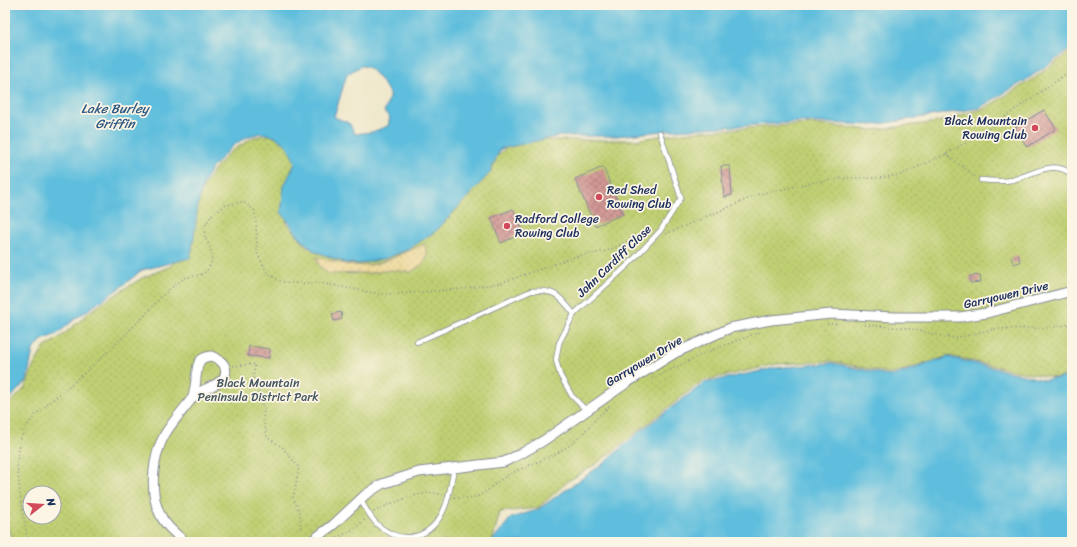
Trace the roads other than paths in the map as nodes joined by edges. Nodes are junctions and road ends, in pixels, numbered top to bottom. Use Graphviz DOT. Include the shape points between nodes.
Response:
graph roads {
  1 [pos="660,132"];
  2 [pos="1072,175"];
  3 [pos="981,180"];
  4 [pos="1072,291"];
  5 [pos="574,314"];
  6 [pos="417,342"];
  7 [pos="192,397"];
  8 [pos="587,411"];
  9 [pos="454,468"];
  10 [pos="360,499"];
  11 [pos="185,542"];
  12 [pos="310,542"];
  1 -- 5 [label="lane, John Cardiff Close" via="681,198 660,231"];
  2 -- 3 [label="lane" via="1057,167 1011,180"];
  4 -- 8 [label="street, Garryowen Drive" via="960,318 831,314 771,320 730,328 675,353"];
  5 -- 6 [label="lane, John Cardiff Close" via="556,294 549,291 531,291"];
  5 -- 8 [label="lane, John Cardiff Close" via="559,342 556,360 560,375 572,396"];
  7 -- 7 [label="street" via="197,367 201,360 206,357 217,358 225,366 224,377 220,382"];
  7 -- 11 [label="street" via="165,435 156,460 154,476 154,495 159,512 167,526"];
  8 -- 9 [label="street, Garryowen Drive" via="542,441 504,462"];
  9 -- 10 [label="street, Garryowen Drive" via="401,477 382,484"];
  9 -- 10 [label="lane" via="445,508 437,522 416,537 408,539 389,533 378,526"];
  10 -- 12 [label="street, Garryowen Drive" via="333,525"];
}
